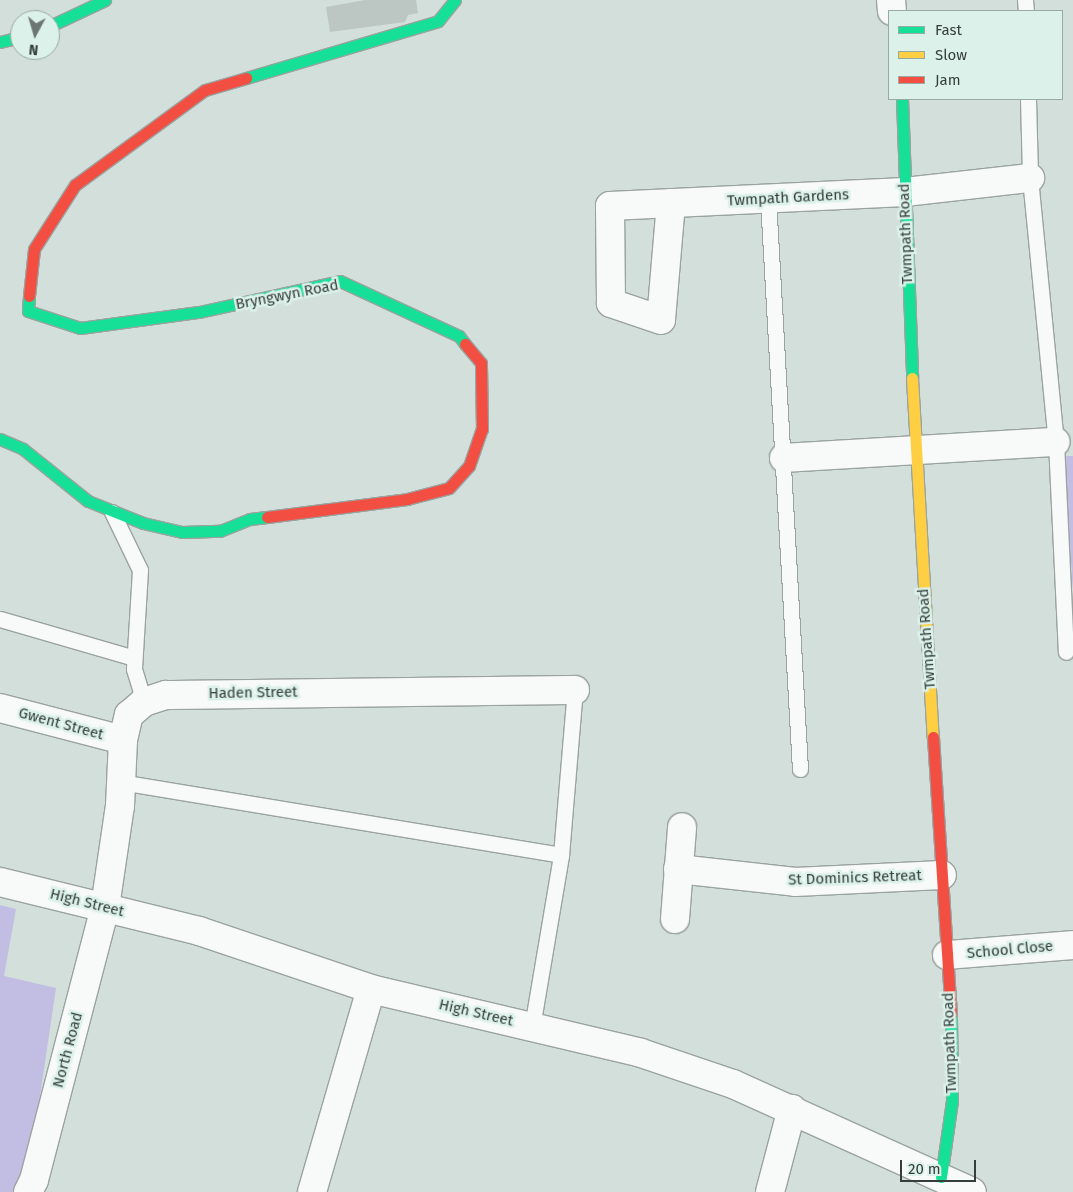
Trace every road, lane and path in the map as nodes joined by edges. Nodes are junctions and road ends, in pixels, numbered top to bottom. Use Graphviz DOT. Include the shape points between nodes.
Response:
graph roads {
  1 [pos="105,0"];
  2 [pos="455,0"];
  3 [pos="60,21"];
  4 [pos="902,100"];
  5 [pos="1028,100"];
  6 [pos="1030,178"];
  7 [pos="905,192"];
  8 [pos="768,199"];
  9 [pos="671,204"];
  10 [pos="0,440"];
  11 [pos="1056,442"];
  12 [pos="914,448"];
  13 [pos="784,458"];
  14 [pos="112,511"];
  15 [pos="0,619"];
  16 [pos="1066,652"];
  17 [pos="134,658"];
  18 [pos="575,690"];
  19 [pos="144,702"];
  20 [pos="0,708"];
  21 [pos="123,740"];
  22 [pos="800,769"];
  23 [pos="121,782"];
  24 [pos="682,827"];
  25 [pos="561,855"];
  26 [pos="678,869"];
  27 [pos="942,874"];
  28 [pos="0,882"];
  29 [pos="105,907"];
  30 [pos="674,919"];
  31 [pos="1073,945"];
  32 [pos="947,955"];
  33 [pos="371,989"];
  34 [pos="532,1026"];
  35 [pos="792,1109"];
  36 [pos="941,1177"];
  37 [pos="28,1192"];
  38 [pos="312,1192"];
  39 [pos="770,1192"];
  40 [pos="972,1192"];
  1 -- 3 [label="street"];
  2 -- 14 [label="street, Bryngwyn Road" via="438,21 205,90 75,185 34,249 28,311 80,328 199,312 340,281 459,336 481,363 482,429 468,466 449,488 407,499 250,519 220,531 182,532 143,523"];
  4 -- 7 [label="street, Twmpath Road"];
  5 -- 6 [label="lane"];
  6 -- 7 [label="street, Twmpath Gardens"];
  6 -- 11 [label="lane"];
  7 -- 8 [label="street, Twmpath Gardens"];
  7 -- 12 [label="street, Twmpath Road"];
  8 -- 9 [label="street, Twmpath Gardens"];
  8 -- 13 [label="lane"];
  10 -- 14 [label="street, Bryngwyn Road" via="23,448 88,501"];
  11 -- 12 [label="street"];
  11 -- 16 [label="lane"];
  12 -- 13 [label="street"];
  12 -- 27 [label="street, Twmpath Road"];
  13 -- 22 [label="lane"];
  14 -- 17 [label="lane" via="140,570"];
  15 -- 17 [label="lane"];
  17 -- 19 [label="lane"];
  18 -- 19 [label="street, Haden Street" via="199,694 166,696"];
  18 -- 25 [label="lane"];
  19 -- 21 [label="street" via="130,715"];
  20 -- 21 [label="street, Gwent Street"];
  21 -- 23 [label="street"];
  23 -- 25 [label="lane"];
  23 -- 29 [label="street"];
  24 -- 26 [label="street"];
  25 -- 34 [label="lane"];
  26 -- 27 [label="street, St Dominics Retreat" via="795,882"];
  26 -- 30 [label="street"];
  27 -- 32 [label="street, Twmpath Road"];
  28 -- 29 [label="street, High Street"];
  29 -- 33 [label="street, High Street" via="199,931"];
  29 -- 37 [label="street, North Road" via="34,1180"];
  31 -- 32 [label="street, School Close"];
  32 -- 36 [label="street, Twmpath Road" via="952,1101"];
  33 -- 34 [label="street, High Street"];
  33 -- 38 [label="street"];
  34 -- 35 [label="street, High Street" via="641,1053 733,1084"];
  35 -- 36 [label="street, High Street"];
  35 -- 39 [label="street"];
  36 -- 40 [label="street, High Street"];
}
